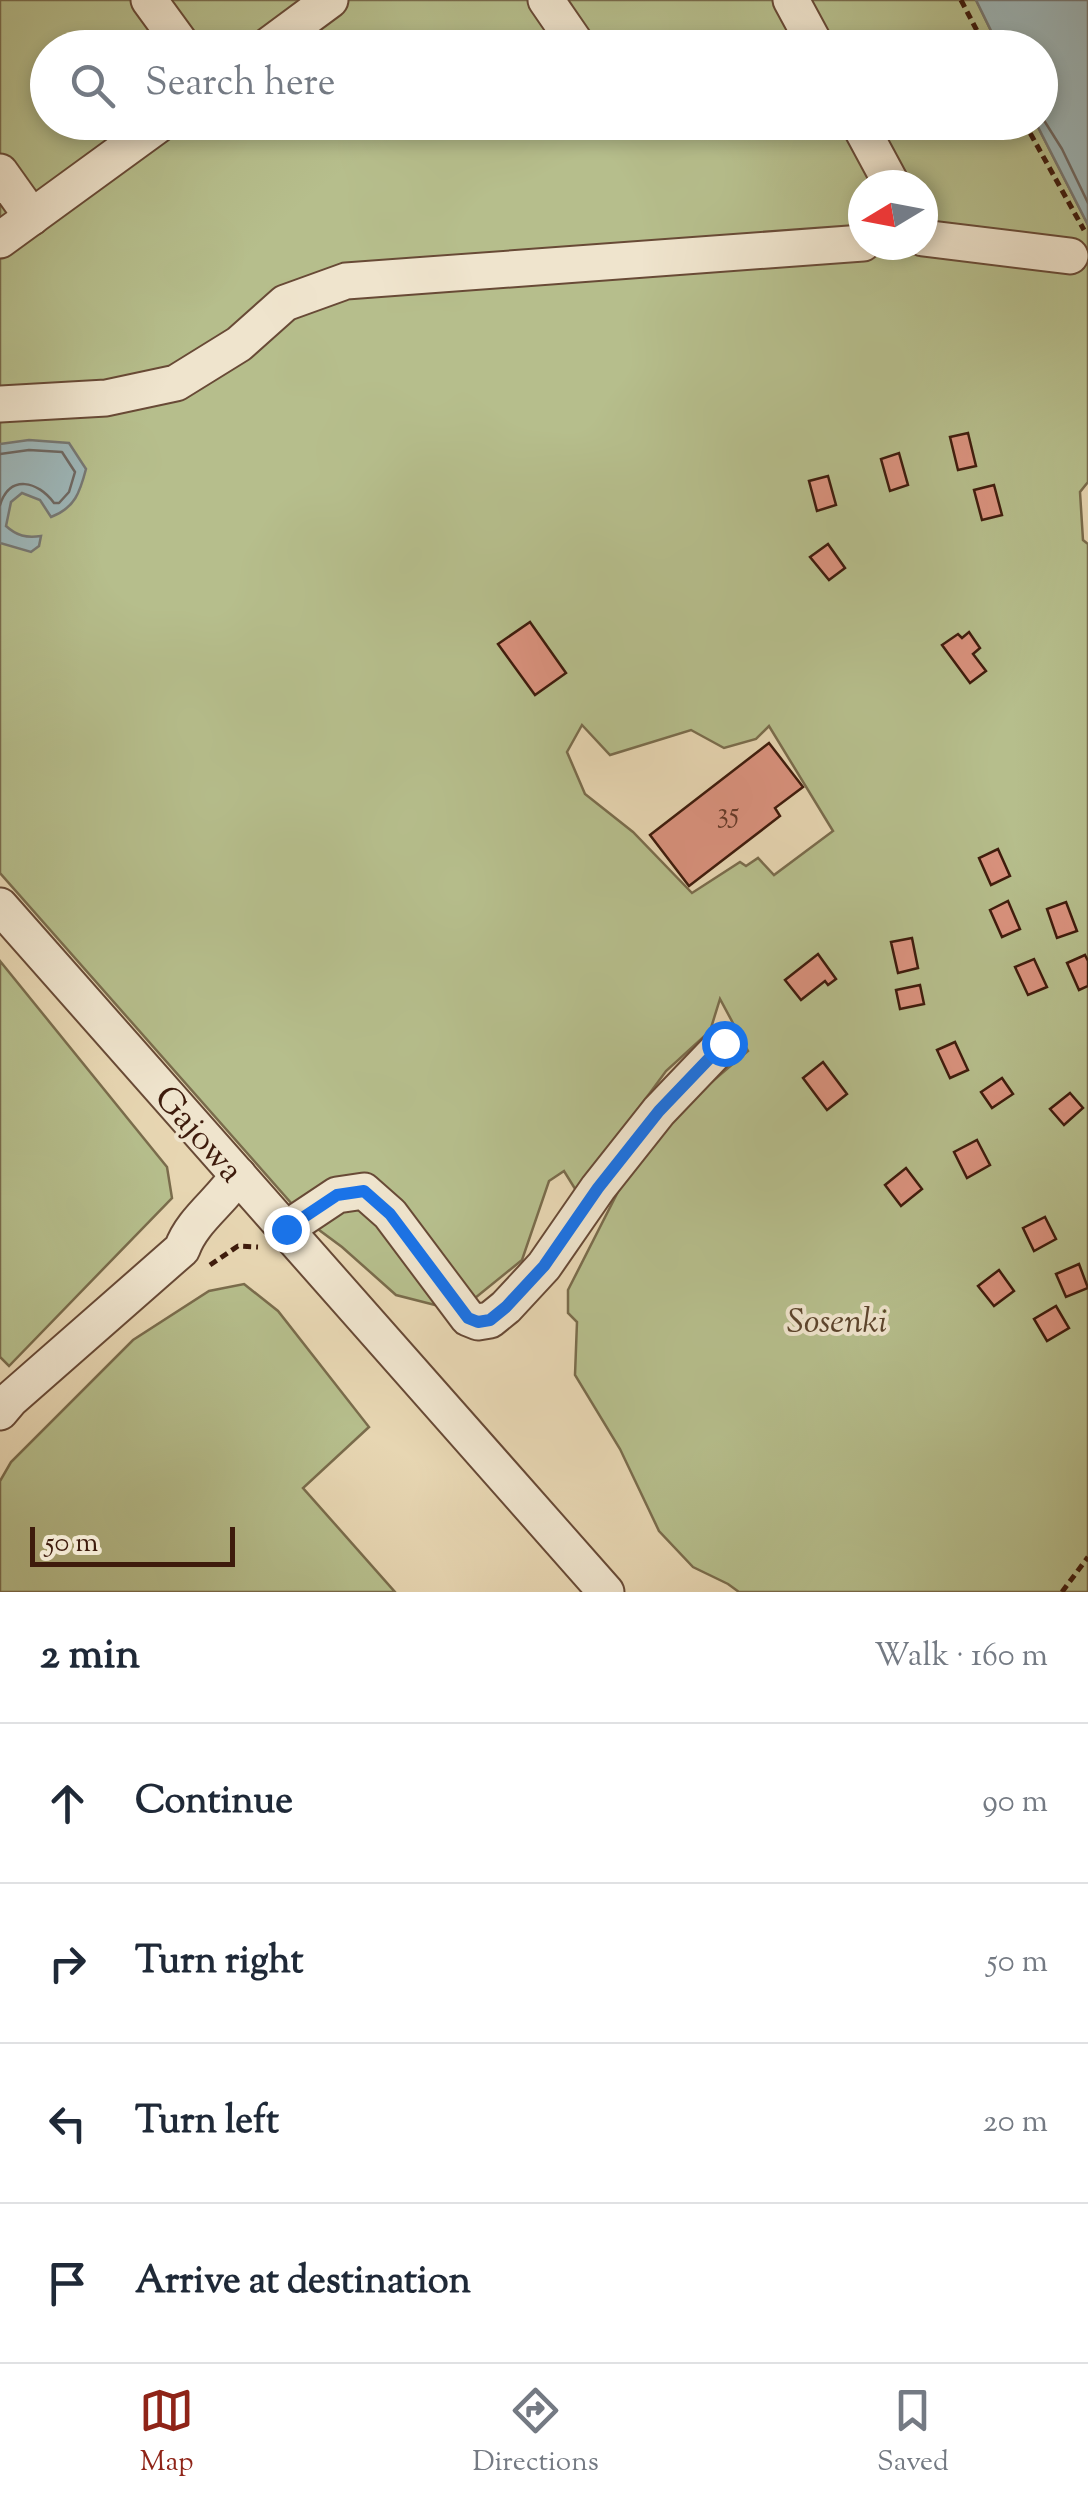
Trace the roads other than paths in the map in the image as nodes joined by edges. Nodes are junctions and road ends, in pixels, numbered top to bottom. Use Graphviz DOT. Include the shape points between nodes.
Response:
graph roads {
  1 [pos="148,0"];
  2 [pos="330,0"];
  3 [pos="546,0"];
  4 [pos="791,0"];
  5 [pos="170,30"];
  6 [pos="289,30"];
  7 [pos="567,30"];
  8 [pos="807,30"];
  9 [pos="137,140"];
  10 [pos="868,140"];
  11 [pos="884,170"];
  12 [pos="0,172"];
  13 [pos="32,217"];
  14 [pos="938,239"];
  15 [pos="0,240"];
  16 [pos="848,244"];
  17 [pos="1079,247"];
  18 [pos="0,404"];
  19 [pos="0,906"];
  20 [pos="724,1043"];
  21 [pos="238,1175"];
  22 [pos="276,1218"];
  23 [pos="182,1248"];
  24 [pos="0,1412"];
  25 [pos="606,1592"];
  1 -- 5 [label="street"];
  2 -- 6 [label="street"];
  3 -- 7 [label="street"];
  4 -- 8 [label="street"];
  9 -- 13 [label="street"];
  10 -- 11 [label="street"];
  12 -- 13 [label="street"];
  13 -- 15 [label="street"];
  14 -- 17 [label="street"];
  16 -- 18 [label="street" via="346,281 285,303 239,344 176,383 106,398"];
  19 -- 21 [label="street, Gajowa"];
  20 -- 22 [label="street" via="659,1111 544,1266 490,1320 468,1318 390,1214 364,1191"];
  21 -- 22 [label="street, Gajowa"];
  21 -- 23 [label="street"];
  22 -- 23 [label="street" via="246,1213 196,1248"];
  22 -- 25 [label="street, Gajowa"];
  23 -- 24 [label="street"];
}
